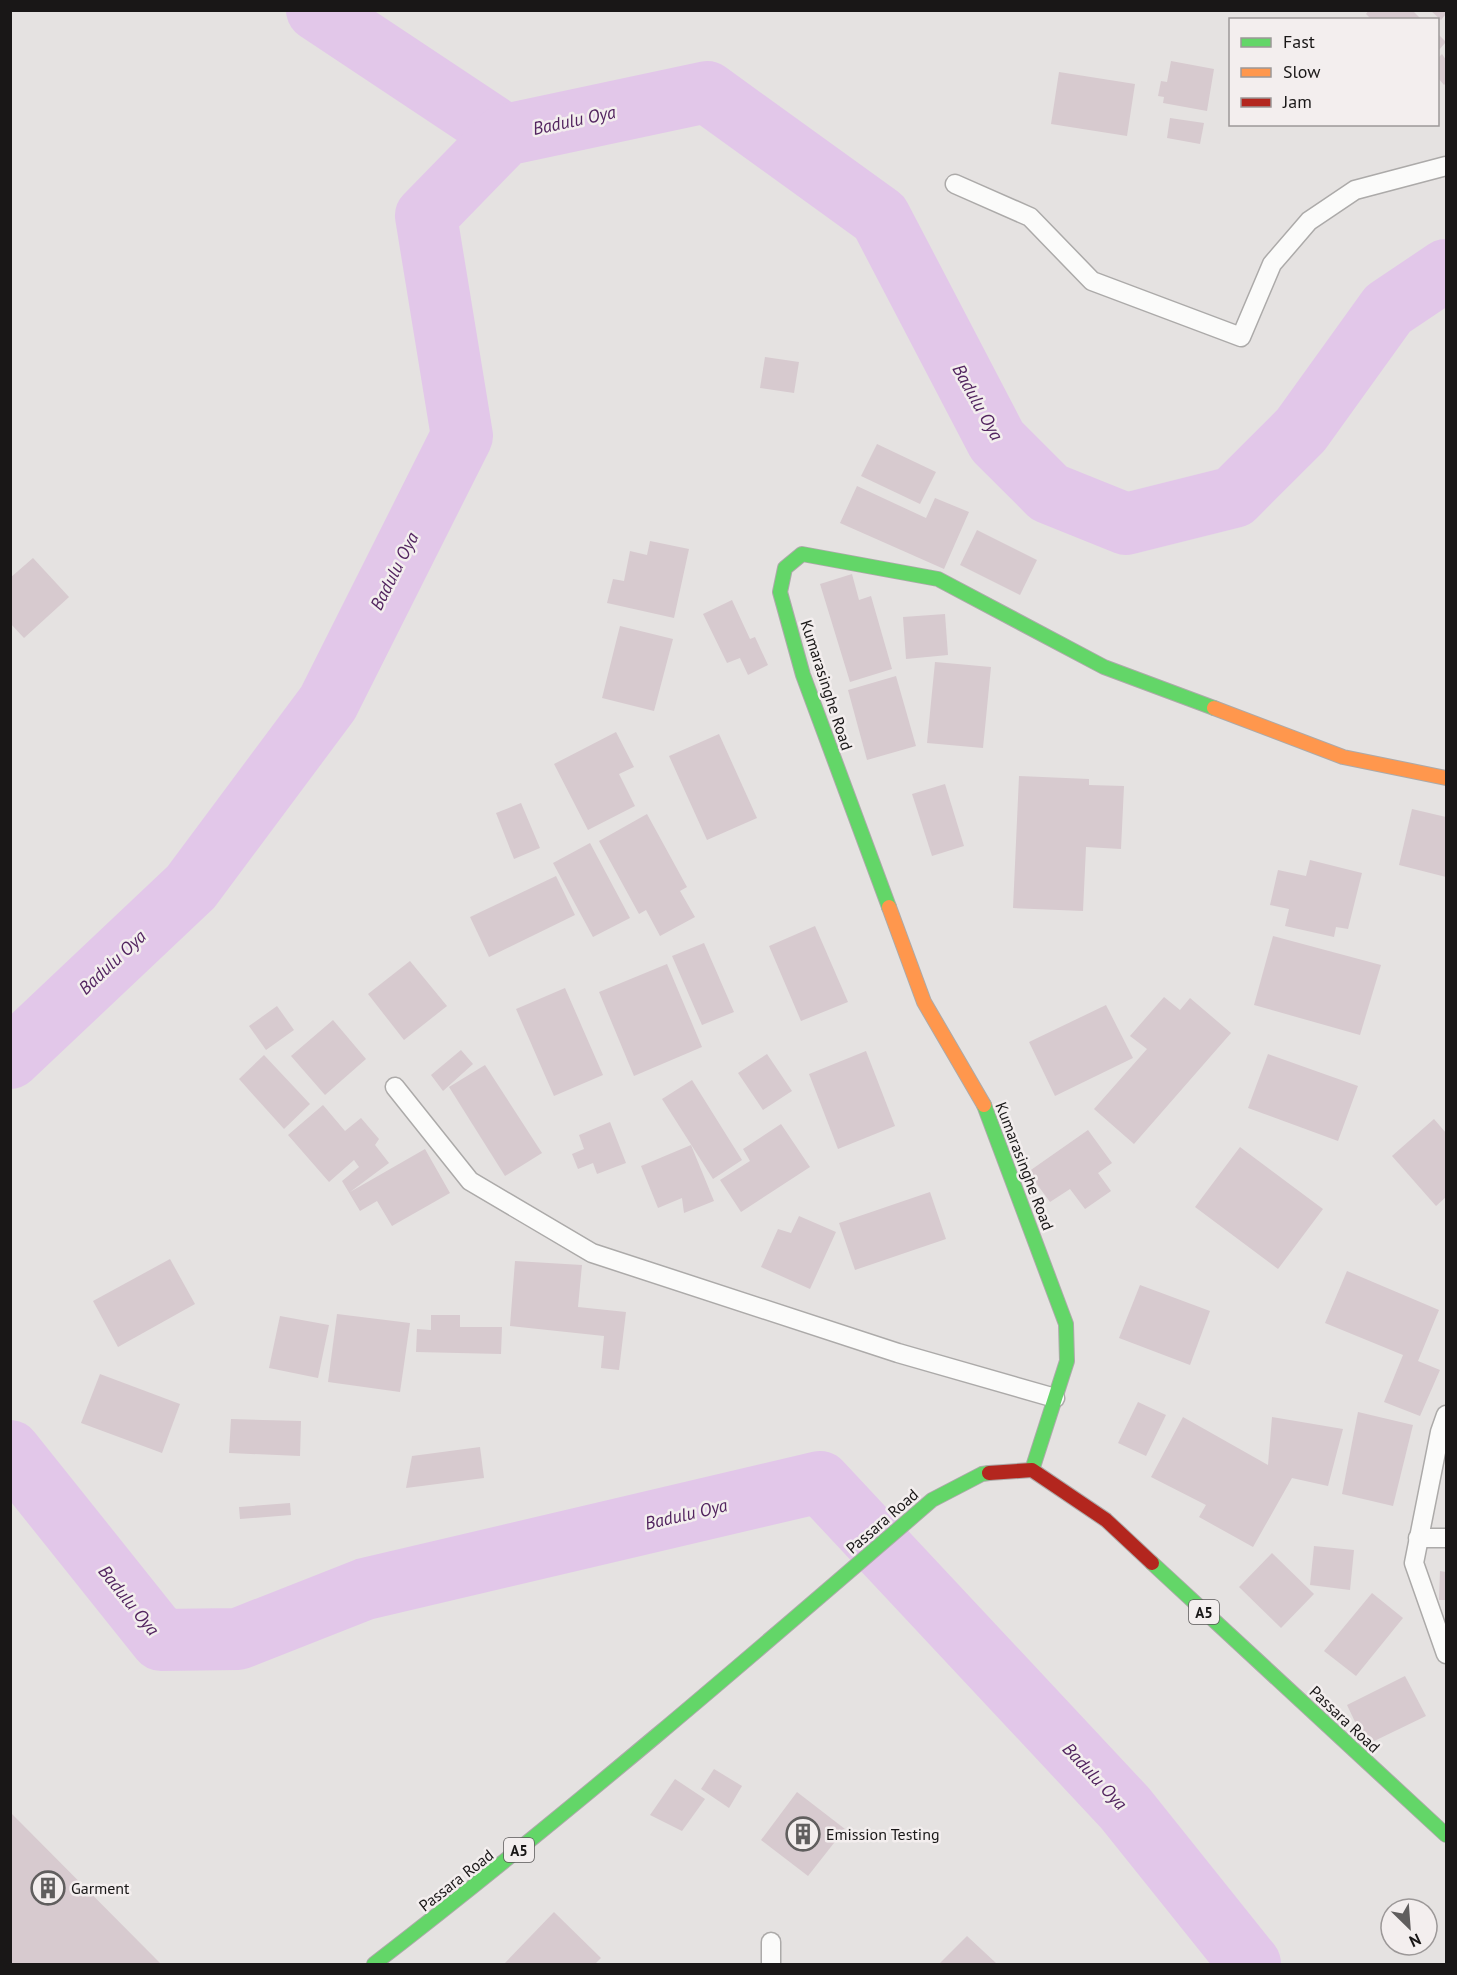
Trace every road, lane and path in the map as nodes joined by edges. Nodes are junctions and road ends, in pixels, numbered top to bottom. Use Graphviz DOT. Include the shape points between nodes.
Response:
graph roads {
  1 [pos="1446,166"];
  2 [pos="956,184"];
  3 [pos="1446,778"];
  4 [pos="395,1087"];
  5 [pos="1055,1398"];
  6 [pos="1446,1415"];
  7 [pos="1032,1470"];
  8 [pos="1419,1538"];
  9 [pos="1446,1538"];
  10 [pos="1446,1654"];
  11 [pos="1446,1835"];
  12 [pos="771,1942"];
  13 [pos="374,1965"];
  14 [pos="771,1965"];
  1 -- 2 [label="lane" via="1355,190 1310,221 1272,264 1241,337 1092,281 1030,217"];
  3 -- 5 [label="main road, Kumarasinghe Road" via="1342,757 1104,667 938,579 802,554 785,568 780,592 807,686 924,1002 986,1106 1066,1324 1067,1360"];
  4 -- 5 [label="lane" via="470,1181 592,1253 898,1353"];
  5 -- 7 [label="main road, Kumarasinghe Road"];
  6 -- 8 [label="lane"];
  7 -- 11 [label="main road, Passara Road / A5" via="1106,1520"];
  7 -- 13 [label="main road, Passara Road / A5" via="982,1474 932,1500 662,1733"];
  8 -- 9 [label="lane"];
  8 -- 10 [label="lane" via="1413,1563"];
  12 -- 14 [label="lane"];
}
